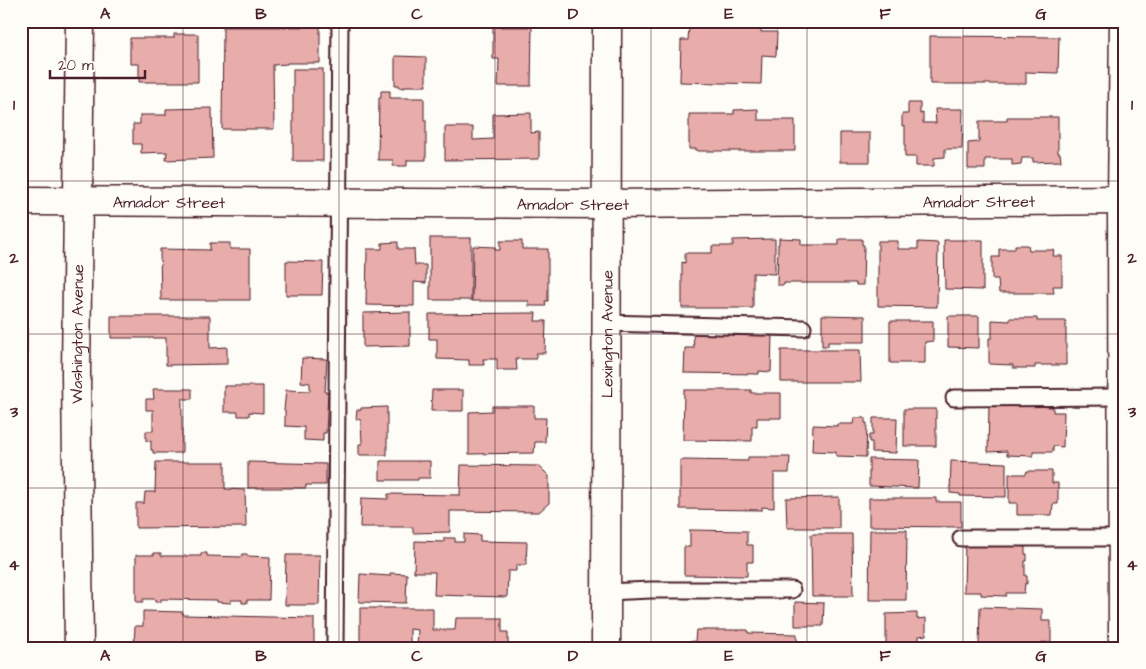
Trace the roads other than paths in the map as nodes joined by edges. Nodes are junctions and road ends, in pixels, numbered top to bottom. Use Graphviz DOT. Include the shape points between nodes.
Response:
graph roads {
  1 [pos="80,21"];
  2 [pos="340,21"];
  3 [pos="607,21"];
  4 [pos="1124,21"];
  5 [pos="1124,90"];
  6 [pos="78,200"];
  7 [pos="1123,200"];
  8 [pos="21,201"];
  9 [pos="338,202"];
  10 [pos="605,204"];
  11 [pos="605,323"];
  12 [pos="803,328"];
  13 [pos="1122,397"];
  14 [pos="954,398"];
  15 [pos="961,538"];
  16 [pos="1122,538"];
  17 [pos="792,590"];
  18 [pos="606,592"];
  19 [pos="79,648"];
  20 [pos="335,648"];
  21 [pos="606,648"];
  22 [pos="1122,648"];
  1 -- 6 [label="street, Washington Avenue"];
  2 -- 9 [label="lane"];
  3 -- 10 [label="street, Lexington Avenue"];
  4 -- 5 [label="street"];
  5 -- 7 [label="street"];
  6 -- 8 [label="street, Amador Street"];
  6 -- 9 [label="street, Amador Street"];
  6 -- 19 [label="street, Washington Avenue"];
  7 -- 10 [label="street, Amador Street"];
  7 -- 13 [label="street"];
  9 -- 10 [label="street, Amador Street"];
  9 -- 20 [label="lane"];
  10 -- 11 [label="street, Lexington Avenue"];
  11 -- 12 [label="lane"];
  11 -- 18 [label="street, Lexington Avenue"];
  13 -- 14 [label="lane"];
  13 -- 16 [label="street"];
  15 -- 16 [label="lane"];
  16 -- 22 [label="street"];
  17 -- 18 [label="lane"];
  18 -- 21 [label="street, Lexington Avenue"];
}
